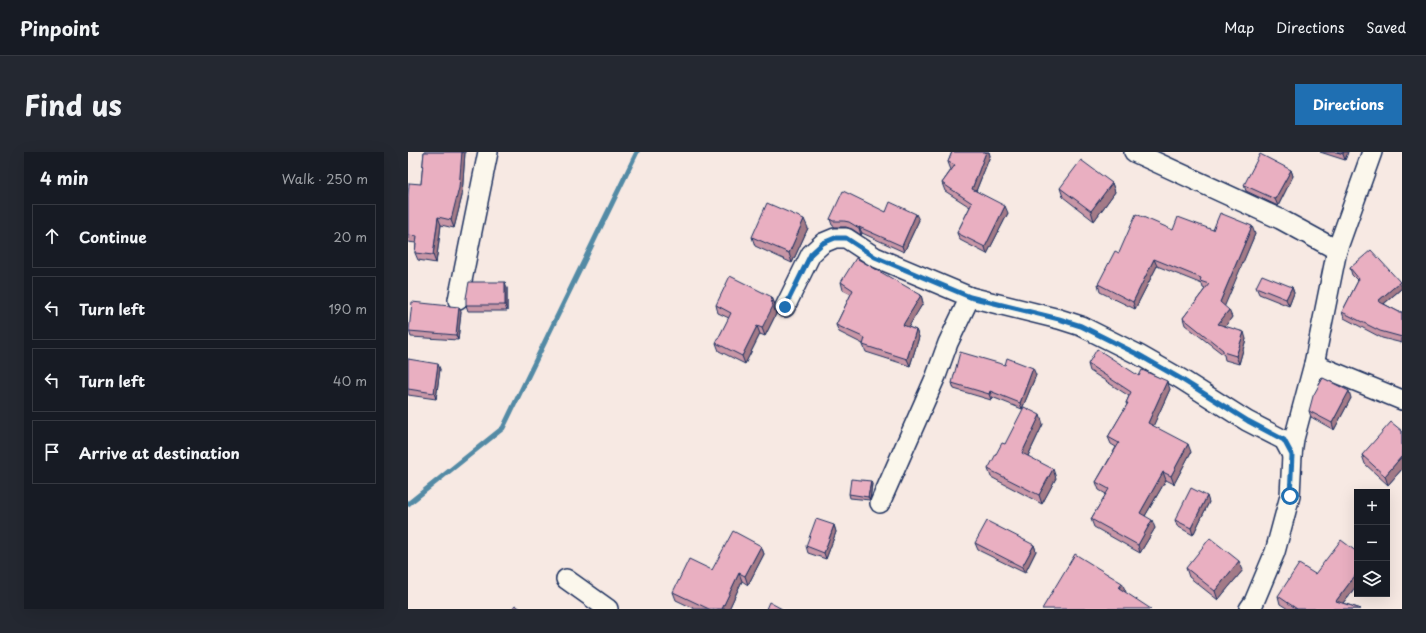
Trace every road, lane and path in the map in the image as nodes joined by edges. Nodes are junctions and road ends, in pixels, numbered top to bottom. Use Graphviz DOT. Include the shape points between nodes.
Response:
graph roads {
  1 [pos="488,152"];
  2 [pos="1134,152"];
  3 [pos="1372,152"];
  4 [pos="1337,250"];
  5 [pos="970,297"];
  6 [pos="458,300"];
  7 [pos="785,307"];
  8 [pos="1314,364"];
  9 [pos="1402,400"];
  10 [pos="1292,455"];
  11 [pos="880,503"];
  12 [pos="566,579"];
  13 [pos="608,609"];
  14 [pos="1249,609"];
  1 -- 6 [label="street"];
  2 -- 4 [label="street" via="1280,219"];
  3 -- 4 [label="street"];
  4 -- 8 [label="street"];
  5 -- 7 [label="street" via="875,257 846,238 835,238 823,243 811,254"];
  5 -- 10 [label="street" via="1081,326 1160,367 1284,440"];
  5 -- 11 [label="street"];
  8 -- 9 [label="street"];
  8 -- 10 [label="street"];
  10 -- 14 [label="street" via="1290,496 1275,552"];
  12 -- 13 [label="street"];
}
